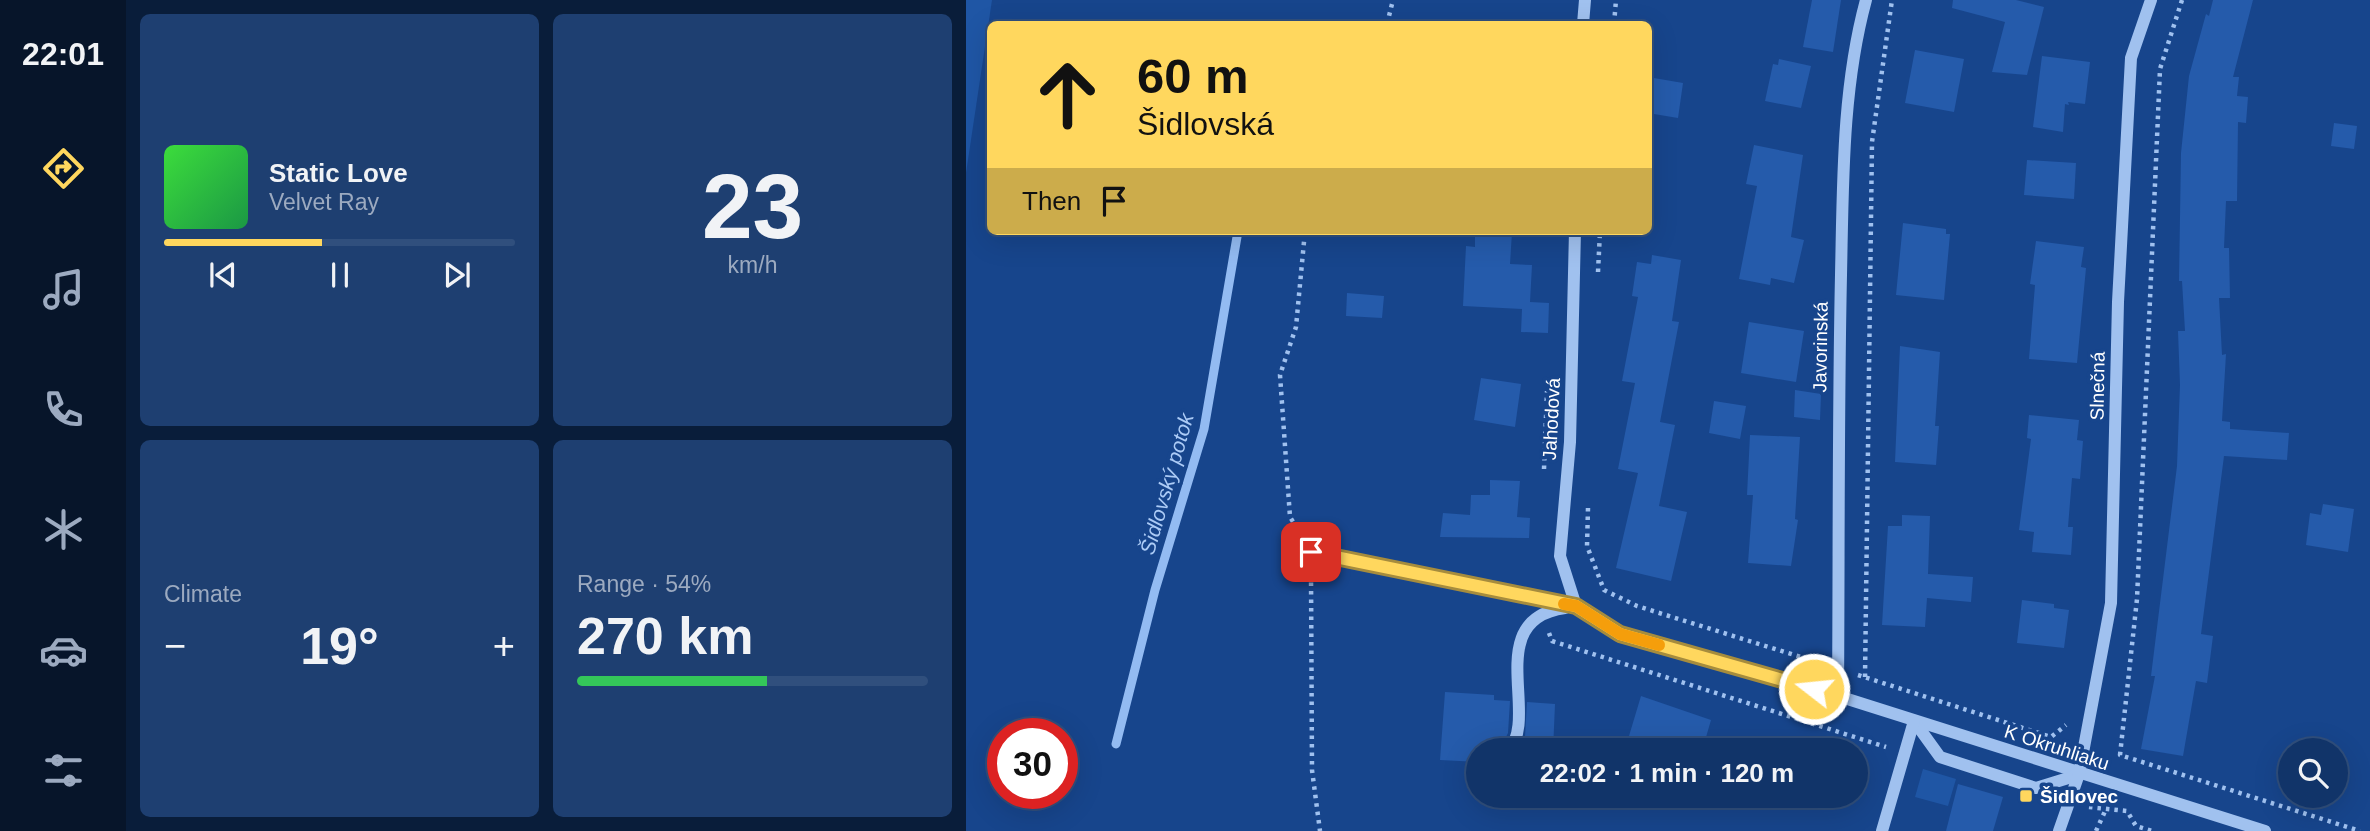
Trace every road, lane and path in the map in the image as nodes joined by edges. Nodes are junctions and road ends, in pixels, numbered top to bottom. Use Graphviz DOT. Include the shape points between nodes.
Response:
graph roads {
  1 [pos="1394,0"];
  2 [pos="1586,0"];
  3 [pos="1616,0"];
  4 [pos="1866,0"];
  5 [pos="1892,0"];
  6 [pos="2151,0"];
  7 [pos="2182,0"];
  8 [pos="1389,21"];
  9 [pos="1583,21"];
  10 [pos="1614,21"];
  11 [pos="1305,235"];
  12 [pos="1575,235"];
  13 [pos="1600,235"];
  14 [pos="1597,286"];
  15 [pos="1548,381"];
  16 [pos="1543,476"];
  17 [pos="1588,505"];
  18 [pos="1311,552"];
  19 [pos="1576,606"];
  20 [pos="1542,614"];
  21 [pos="1838,668"];
  22 [pos="1865,677"];
  23 [pos="1838,696"];
  24 [pos="2072,714"];
  25 [pos="1914,721"];
  26 [pos="1514,738"];
  27 [pos="1905,752"];
  28 [pos="2079,774"];
  29 [pos="2069,805"];
  30 [pos="2106,809"];
  31 [pos="1320,831"];
  32 [pos="1882,831"];
  33 [pos="2059,831"];
  34 [pos="2096,831"];
  35 [pos="2152,831"];
  36 [pos="2265,831"];
  37 [pos="2360,831"];
  1 -- 8 [label="path"];
  2 -- 9 [label="street"];
  3 -- 10 [label="path"];
  4 -- 21 [label="street, Javorinská" via="1857,34 1843,176"];
  5 -- 22 [label="path" via="1871,142"];
  6 -- 28 [label="street, Slnečná" via="2132,58 2118,302 2111,603"];
  7 -- 37 [label="path" via="2160,69 2137,599 2120,755"];
  11 -- 18 [label="path" via="1296,327 1280,375 1290,517"];
  12 -- 19 [label="street, Jahodová" via="1570,442 1560,555"];
  13 -- 14 [label="path"];
  15 -- 16 [label="path"];
  17 -- 21 [label="path" via="1587,546 1604,590 1637,606"];
  18 -- 19 [label="street"];
  18 -- 31 [label="path" via="1311,770"];
  19 -- 20 [label="street"];
  19 -- 23 [label="street" via="1620,634"];
  20 -- 26 [label="street" via="1529,623 1518,651"];
  20 -- 27 [label="path" via="1552,641"];
  21 -- 22 [label="path"];
  21 -- 23 [label="street, Javorinská"];
  22 -- 24 [label="path" via="2051,737"];
  23 -- 25 [label="street, K Okruhliaku"];
  25 -- 27 [label="street"];
  25 -- 28 [label="street, K Okruhliaku"];
  25 -- 28 [label="street" via="1940,757 2036,788"];
  27 -- 32 [label="street"];
  28 -- 29 [label="street, Slnečná"];
  28 -- 36 [label="street, K Okruhliaku"];
  29 -- 30 [label="path"];
  29 -- 33 [label="street, Slnečná"];
  30 -- 34 [label="path"];
  30 -- 35 [label="path" via="2127,811 2136,826"];
}
